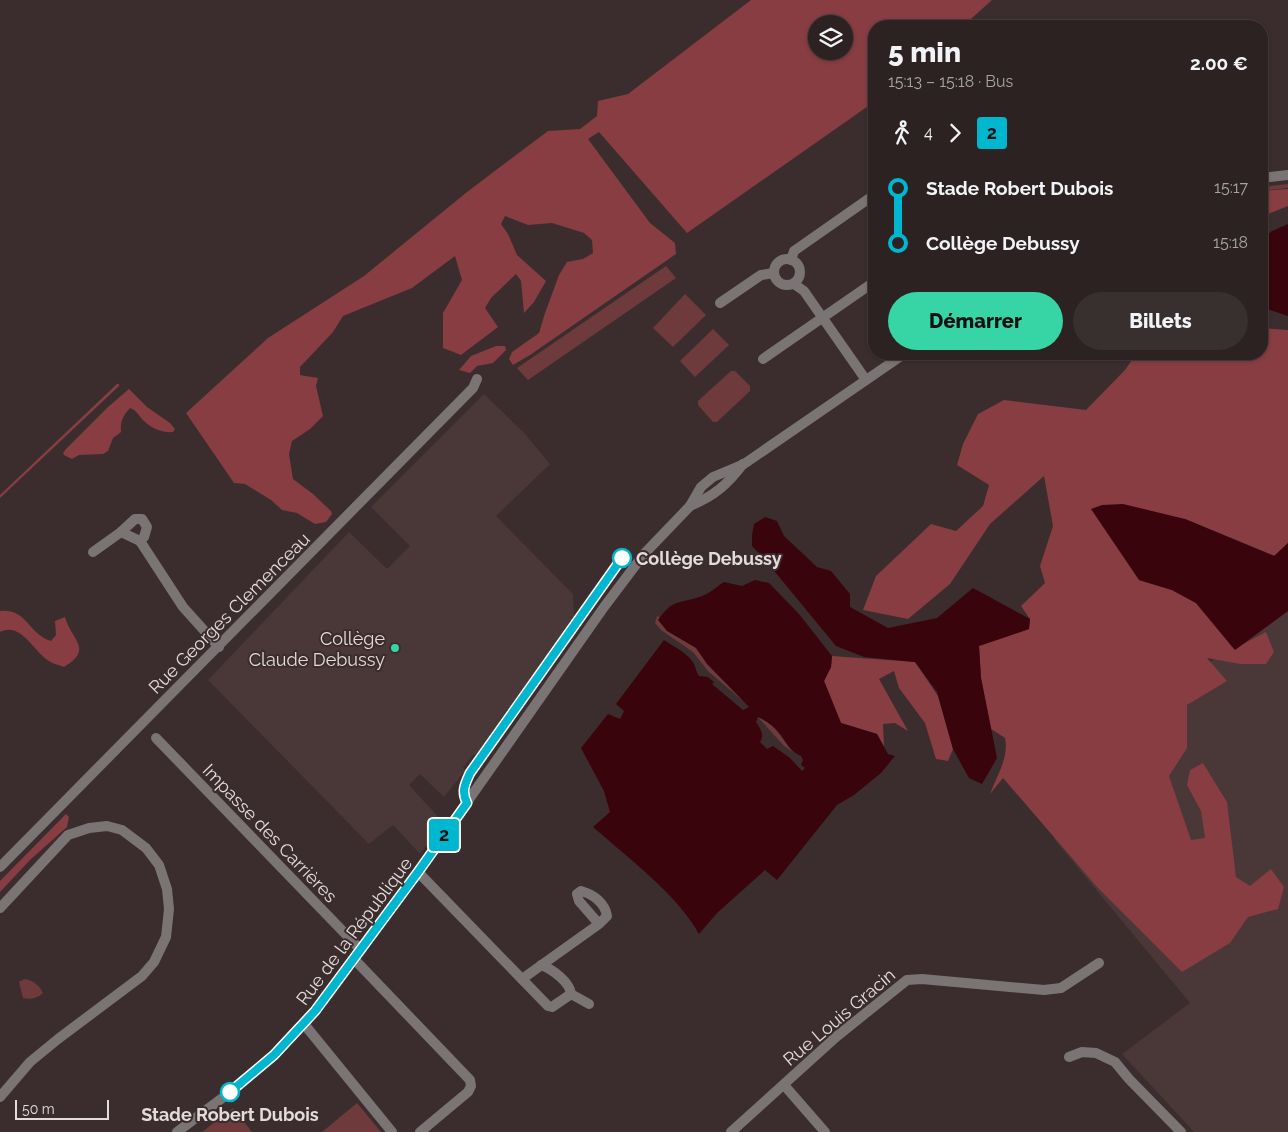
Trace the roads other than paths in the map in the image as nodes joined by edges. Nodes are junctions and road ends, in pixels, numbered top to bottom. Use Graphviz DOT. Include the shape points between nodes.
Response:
graph roads {
  1 [pos="1288,175"];
  2 [pos="1268,177"];
  3 [pos="868,199"];
  4 [pos="791,260"];
  5 [pos="774,273"];
  6 [pos="794,284"];
  7 [pos="868,286"];
  8 [pos="720,303"];
  9 [pos="823,317"];
  10 [pos="763,359"];
  11 [pos="895,360"];
  12 [pos="477,379"];
  13 [pos="866,380"];
  14 [pos="121,532"];
  15 [pos="140,540"];
  16 [pos="94,552"];
  17 [pos="219,647"];
  18 [pos="156,738"];
  19 [pos="0,867"];
  20 [pos="418,872"];
  21 [pos="0,908"];
  22 [pos="599,924"];
  23 [pos="361,950"];
  24 [pos="354,959"];
  25 [pos="1099,962"];
  26 [pos="541,965"];
  27 [pos="522,979"];
  28 [pos="571,994"];
  29 [pos="589,1004"];
  30 [pos="304,1024"];
  31 [pos="1069,1057"];
  32 [pos="784,1084"];
  33 [pos="0,1097"];
  34 [pos="177,1132"];
  35 [pos="392,1132"];
  36 [pos="420,1132"];
  37 [pos="731,1132"];
  38 [pos="825,1132"];
  39 [pos="1181,1132"];
  1 -- 2 [label="street"];
  3 -- 4 [label="street" via="794,251"];
  4 -- 5 [label="street" via="779,262"];
  4 -- 6 [label="street" via="798,265 800,273"];
  5 -- 6 [label="street" via="781,284"];
  5 -- 8 [label="street" via="761,275"];
  6 -- 9 [label="street" via="804,291"];
  7 -- 9 [label="street"];
  9 -- 10 [label="street"];
  9 -- 13 [label="street"];
  11 -- 13 [label="street, Rue de la République"];
  12 -- 17 [label="street, Rue Georges Clemenceau" via="473,388"];
  13 -- 20 [label="street, Rue de la République" via="744,464 713,477 701,487 690,506 644,554 609,600"];
  14 -- 15 [label="street"];
  14 -- 15 [label="street" via="135,519 142,519 147,527"];
  14 -- 16 [label="street"];
  15 -- 17 [label="street" via="183,607"];
  17 -- 19 [label="street, Rue Georges Clemenceau"];
  18 -- 23 [label="street, Impasse des Carrières"];
  20 -- 23 [label="street, Rue de la République"];
  20 -- 27 [label="street"];
  21 -- 33 [label="street" via="68,835 107,826 122,830 146,848 159,865 167,888 169,909 166,937 154,962 142,976 30,1062"];
  22 -- 26 [label="street"];
  23 -- 24 [label="street, Rue de la République"];
  24 -- 30 [label="street, Rue de la République"];
  24 -- 36 [label="street" via="470,1080 468,1092"];
  25 -- 32 [label="street, Rue Louis Gracin" via="1060,988 1044,990 907,980"];
  26 -- 27 [label="street"];
  26 -- 28 [label="street" via="551,969"];
  27 -- 28 [label="street" via="548,1006 552,1007"];
  28 -- 29 [label="street"];
  30 -- 34 [label="street, Rue de la République" via="274,1055"];
  30 -- 35 [label="street"];
  31 -- 39 [label="street" via="1082,1052 1096,1053 1115,1062"];
  32 -- 37 [label="street, Rue Louis Gracin"];
  32 -- 38 [label="street"];
}
